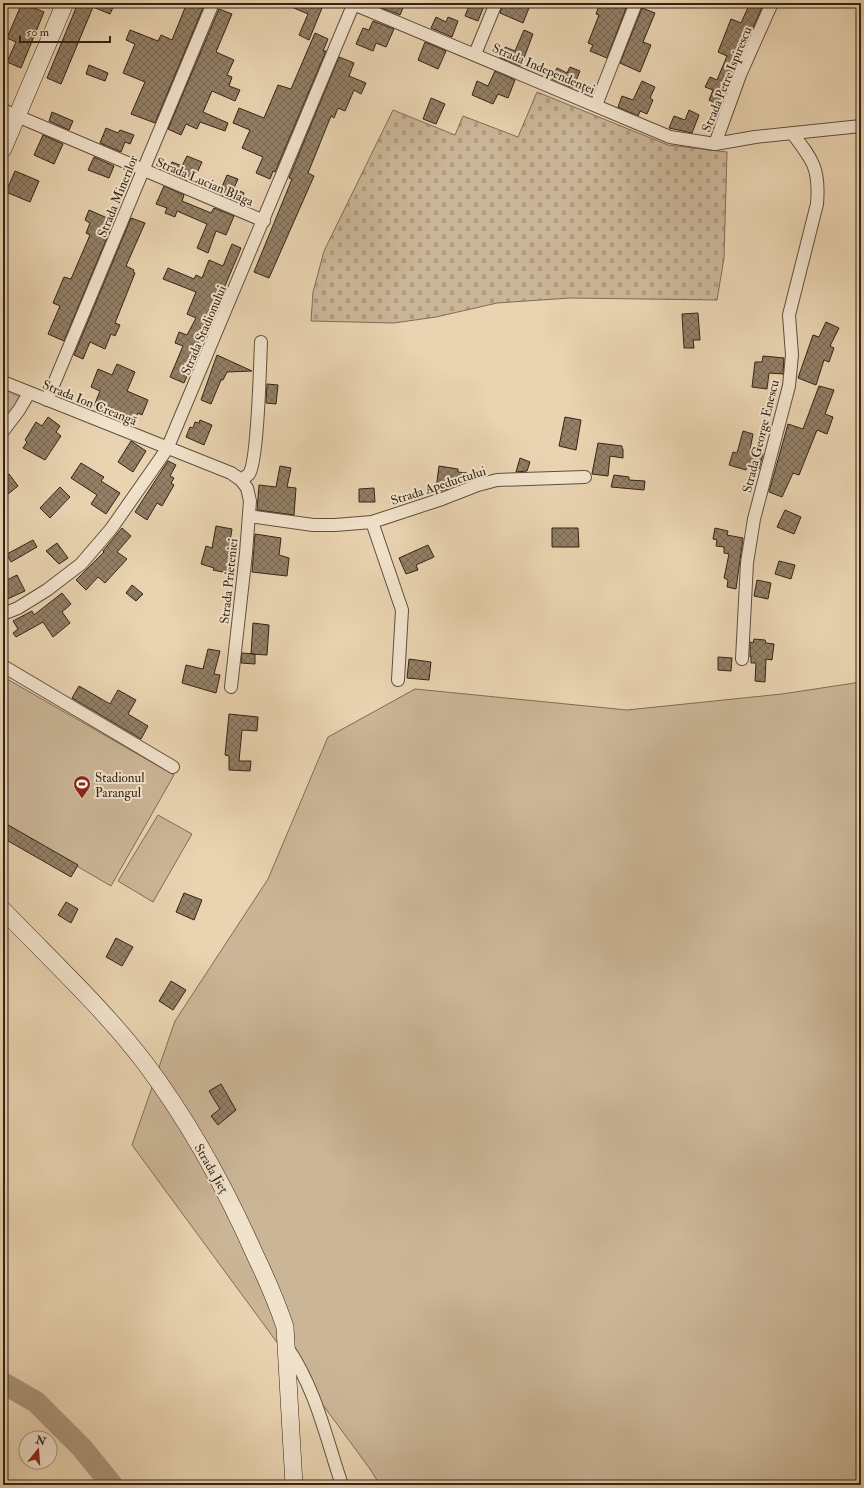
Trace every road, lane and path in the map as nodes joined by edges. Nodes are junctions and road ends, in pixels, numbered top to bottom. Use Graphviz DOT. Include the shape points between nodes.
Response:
graph roads {
  1 [pos="65,3"];
  2 [pos="213,3"];
  3 [pos="353,3"];
  4 [pos="496,3"];
  5 [pos="636,3"];
  6 [pos="772,3"];
  7 [pos="475,54"];
  8 [pos="596,105"];
  9 [pos="10,113"];
  10 [pos="861,126"];
  11 [pos="792,133"];
  12 [pos="715,144"];
  13 [pos="3,149"];
  14 [pos="143,170"];
  15 [pos="264,221"];
  16 [pos="261,342"];
  17 [pos="3,382"];
  18 [pos="29,393"];
  19 [pos="47,400"];
  20 [pos="3,431"];
  21 [pos="168,449"];
  22 [pos="585,477"];
  23 [pos="241,480"];
  24 [pos="248,516"];
  25 [pos="372,522"];
  26 [pos="3,614"];
  27 [pos="742,659"];
  28 [pos="3,666"];
  29 [pos="398,680"];
  30 [pos="231,687"];
  31 [pos="173,767"];
  32 [pos="3,910"];
  33 [pos="287,1347"];
  34 [pos="294,1485"];
  35 [pos="342,1485"];
  1 -- 9 [label="main road"];
  2 -- 14 [label="street, Strada Minerilor"];
  3 -- 7 [label="street, Strada Independenței"];
  3 -- 15 [label="street, Strada Stadionului"];
  4 -- 7 [label="street"];
  5 -- 8 [label="street"];
  6 -- 12 [label="street, Strada Petre Ispirescu" via="740,75"];
  7 -- 8 [label="street, Strada Independenței"];
  8 -- 12 [label="street, Strada Independenței" via="670,137"];
  9 -- 13 [label="main road"];
  9 -- 14 [label="street, Strada Lucian Blaga"];
  10 -- 11 [label="street"];
  11 -- 12 [label="street, Strada Independenței"];
  11 -- 27 [label="street, Strada George Enescu" via="816,169 818,204 789,315 792,355 789,386 753,526 747,563"];
  14 -- 15 [label="street, Strada Lucian Blaga"];
  14 -- 19 [label="street, Strada Minerilor"];
  15 -- 21 [label="street, Strada Stadionului"];
  16 -- 23 [label="street" via="254,450 249,474"];
  17 -- 18 [label="street, Strada Ion Creangă"];
  18 -- 19 [label="street, Strada Ion Creangă"];
  18 -- 20 [label="street"];
  19 -- 21 [label="street, Strada Ion Creangă"];
  21 -- 23 [label="street" via="231,473"];
  21 -- 26 [label="street, Strada Stadionului" via="111,529 81,564 48,590"];
  22 -- 25 [label="street, Strada Apeductului" via="497,480"];
  23 -- 24 [label="street, Strada Prieteniei" via="247,488 250,501"];
  24 -- 25 [label="street, Strada Apeductului" via="313,525"];
  24 -- 30 [label="street, Strada Prieteniei"];
  25 -- 29 [label="street" via="402,610"];
  28 -- 31 [label="street"];
  32 -- 33 [label="main road, Strada Jieț" via="110,1022 145,1063 170,1099 234,1208 279,1308 285,1327"];
  33 -- 34 [label="main road, Strada Jieț"];
  33 -- 35 [label="street" via="305,1376 317,1404"];
}
